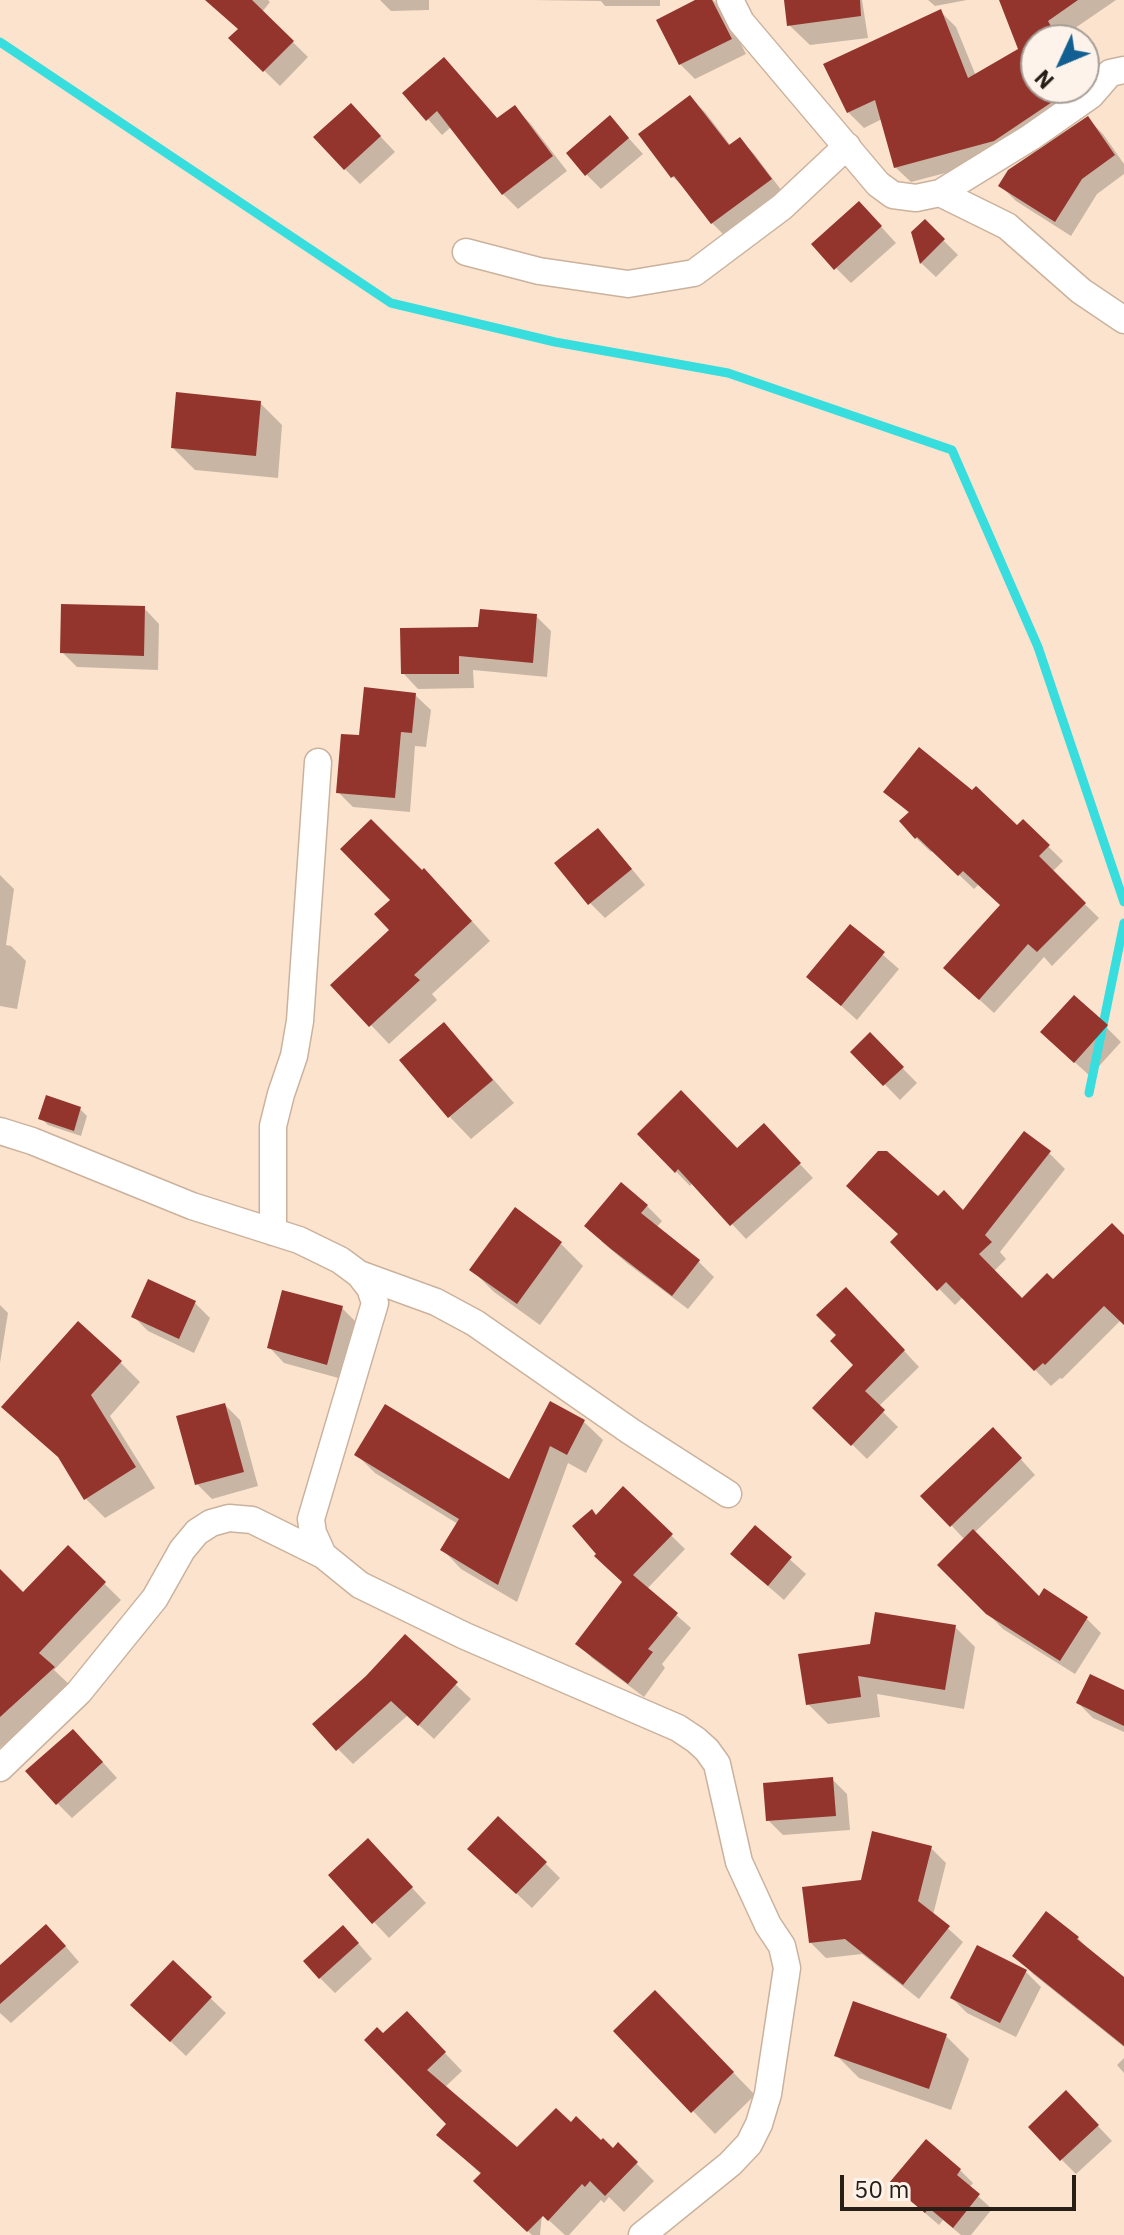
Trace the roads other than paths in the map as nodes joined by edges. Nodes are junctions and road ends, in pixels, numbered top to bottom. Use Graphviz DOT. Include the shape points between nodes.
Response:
graph roads {
  1 [pos="730,0"];
  2 [pos="1124,70"];
  3 [pos="847,146"];
  4 [pos="940,193"];
  5 [pos="466,252"];
  6 [pos="1124,320"];
  7 [pos="318,762"];
  8 [pos="0,1131"];
  9 [pos="273,1232"];
  10 [pos="359,1274"];
  11 [pos="728,1494"];
  12 [pos="323,1555"];
  13 [pos="0,1768"];
  14 [pos="642,2235"];
  1 -- 3 [label="street" via="741,22"];
  2 -- 4 [label="street" via="1110,73 1091,95"];
  3 -- 4 [label="street" via="893,195"];
  3 -- 5 [label="street" via="782,207 694,273 628,284 539,271"];
  4 -- 6 [label="street" via="1007,226 1081,291"];
  7 -- 9 [label="street" via="300,1021 273,1126"];
  8 -- 9 [label="street"];
  9 -- 10 [label="street" via="340,1260"];
  10 -- 11 [label="street" via="436,1302 475,1323"];
  10 -- 12 [label="street" via="375,1303 311,1519"];
  12 -- 13 [label="street" via="252,1520 229,1518 197,1532 155,1598 79,1692"];
  12 -- 14 [label="street" via="360,1585 678,1728 717,1764 739,1862 782,1946 787,1968 768,2094 749,2144"];
}
